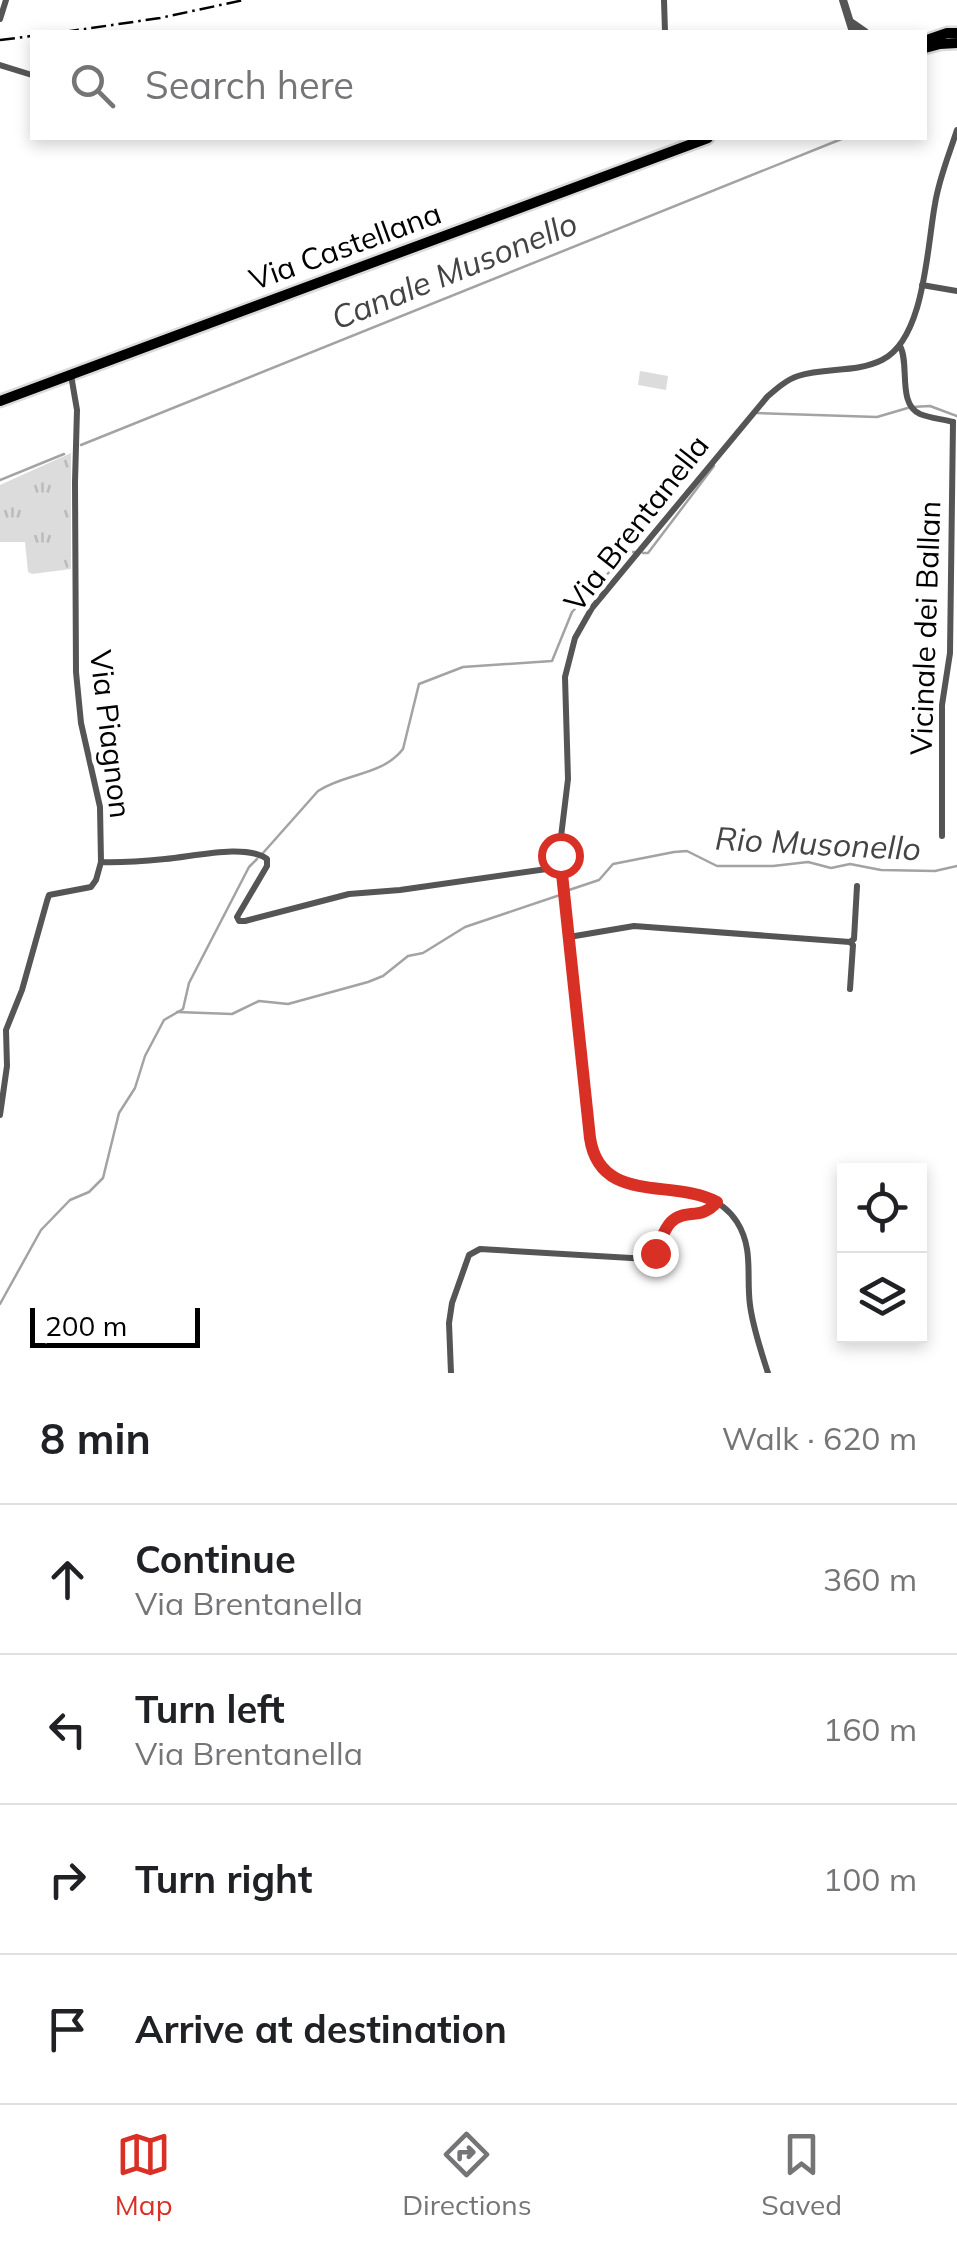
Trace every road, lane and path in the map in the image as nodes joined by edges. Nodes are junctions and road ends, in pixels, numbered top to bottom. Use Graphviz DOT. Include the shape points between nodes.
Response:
graph roads {
  1 [pos="6,0"];
  2 [pos="664,0"];
  3 [pos="843,0"];
  4 [pos="0,19"];
  5 [pos="849,20"];
  6 [pos="664,30"];
  7 [pos="852,30"];
  8 [pos="862,30"];
  9 [pos="956,40"];
  10 [pos="927,43"];
  11 [pos="927,45"];
  12 [pos="0,65"];
  13 [pos="30,74"];
  14 [pos="957,130"];
  15 [pos="703,140"];
  16 [pos="922,285"];
  17 [pos="957,291"];
  18 [pos="900,346"];
  19 [pos="70,375"];
  20 [pos="0,401"];
  21 [pos="955,422"];
  22 [pos="942,836"];
  23 [pos="101,862"];
  24 [pos="561,867"];
  25 [pos="857,886"];
  26 [pos="568,937"];
  27 [pos="850,942"];
  28 [pos="850,988"];
  29 [pos="0,1115"];
  30 [pos="717,1202"];
  31 [pos="451,1373"];
  32 [pos="768,1373"];
  1 -- 4 [label="street"];
  2 -- 6 [label="street"];
  3 -- 5 [label="street"];
  5 -- 7 [label="street"];
  5 -- 8 [label="street"];
  9 -- 10 [label="main road" via="938,36"];
  9 -- 11 [label="main road"];
  12 -- 13 [label="street"];
  14 -- 16 [label="street" via="939,185"];
  15 -- 19 [label="main road, Via Castellana"];
  16 -- 17 [label="street"];
  16 -- 18 [label="street"];
  18 -- 21 [label="street, Vicinale dei Ballan" via="912,408"];
  18 -- 24 [label="street, Via Brentanella" via="879,362 800,375 776,389 586,617 565,678"];
  19 -- 20 [label="main road, Via Castellana"];
  19 -- 23 [label="street, Via Piagnon" via="77,410 76,672 100,807"];
  21 -- 22 [label="street, Vicinale dei Ballan"];
  23 -- 24 [label="street" via="261,855 267,866 237,917 245,921 349,894"];
  23 -- 29 [label="street, Via Piagnon" via="91,886 54,893 46,901 6,1030"];
  24 -- 26 [label="street, Via Brentanella"];
  25 -- 27 [label="street"];
  26 -- 27 [label="street" via="634,926"];
  26 -- 30 [label="street, Via Brentanella" via="594,1158 622,1182"];
  27 -- 28 [label="street"];
  30 -- 31 [label="street" via="704,1213 672,1221 648,1258 474,1250 452,1303"];
  30 -- 32 [label="street" via="747,1243 750,1309"];
}
